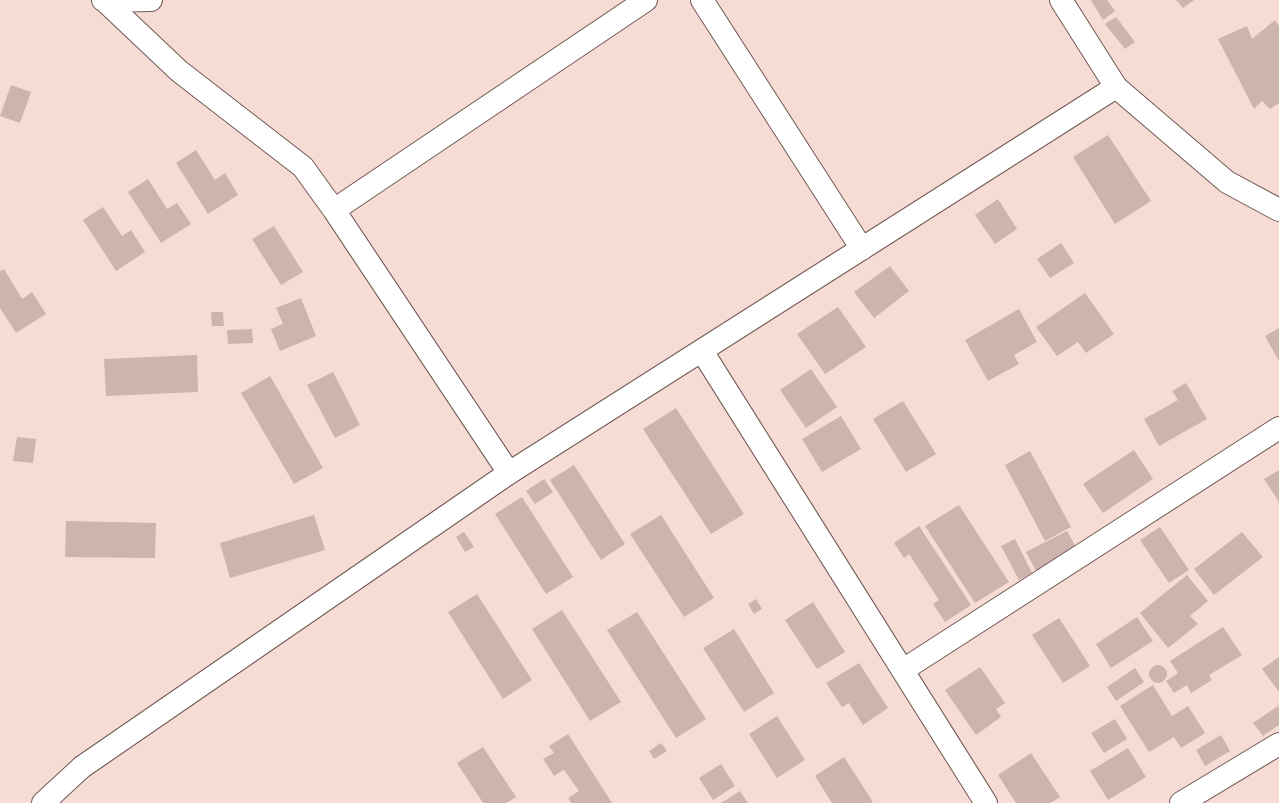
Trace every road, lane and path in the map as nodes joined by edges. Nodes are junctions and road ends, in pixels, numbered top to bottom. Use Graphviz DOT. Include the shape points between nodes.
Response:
graph roads {
  1 [pos="151,0"];
  2 [pos="646,0"];
  3 [pos="702,0"];
  4 [pos="1061,0"];
  5 [pos="104,1"];
  6 [pos="1116,87"];
  7 [pos="334,210"];
  8 [pos="1279,210"];
  9 [pos="862,249"];
  10 [pos="702,351"];
  11 [pos="1279,428"];
  12 [pos="509,474"];
  13 [pos="903,670"];
  14 [pos="1279,744"];
  15 [pos="43,803"];
  16 [pos="986,803"];
  17 [pos="1181,803"];
  1 -- 5 [label="street"];
  2 -- 7 [label="street"];
  3 -- 9 [label="street"];
  4 -- 6 [label="street"];
  5 -- 7 [label="street" via="179,71 303,167"];
  6 -- 8 [label="street" via="1227,182"];
  6 -- 9 [label="street"];
  7 -- 12 [label="street"];
  9 -- 10 [label="street"];
  10 -- 12 [label="street"];
  10 -- 13 [label="street"];
  11 -- 13 [label="street"];
  12 -- 15 [label="street" via="82,767"];
  13 -- 16 [label="street"];
  14 -- 17 [label="street"];
}
